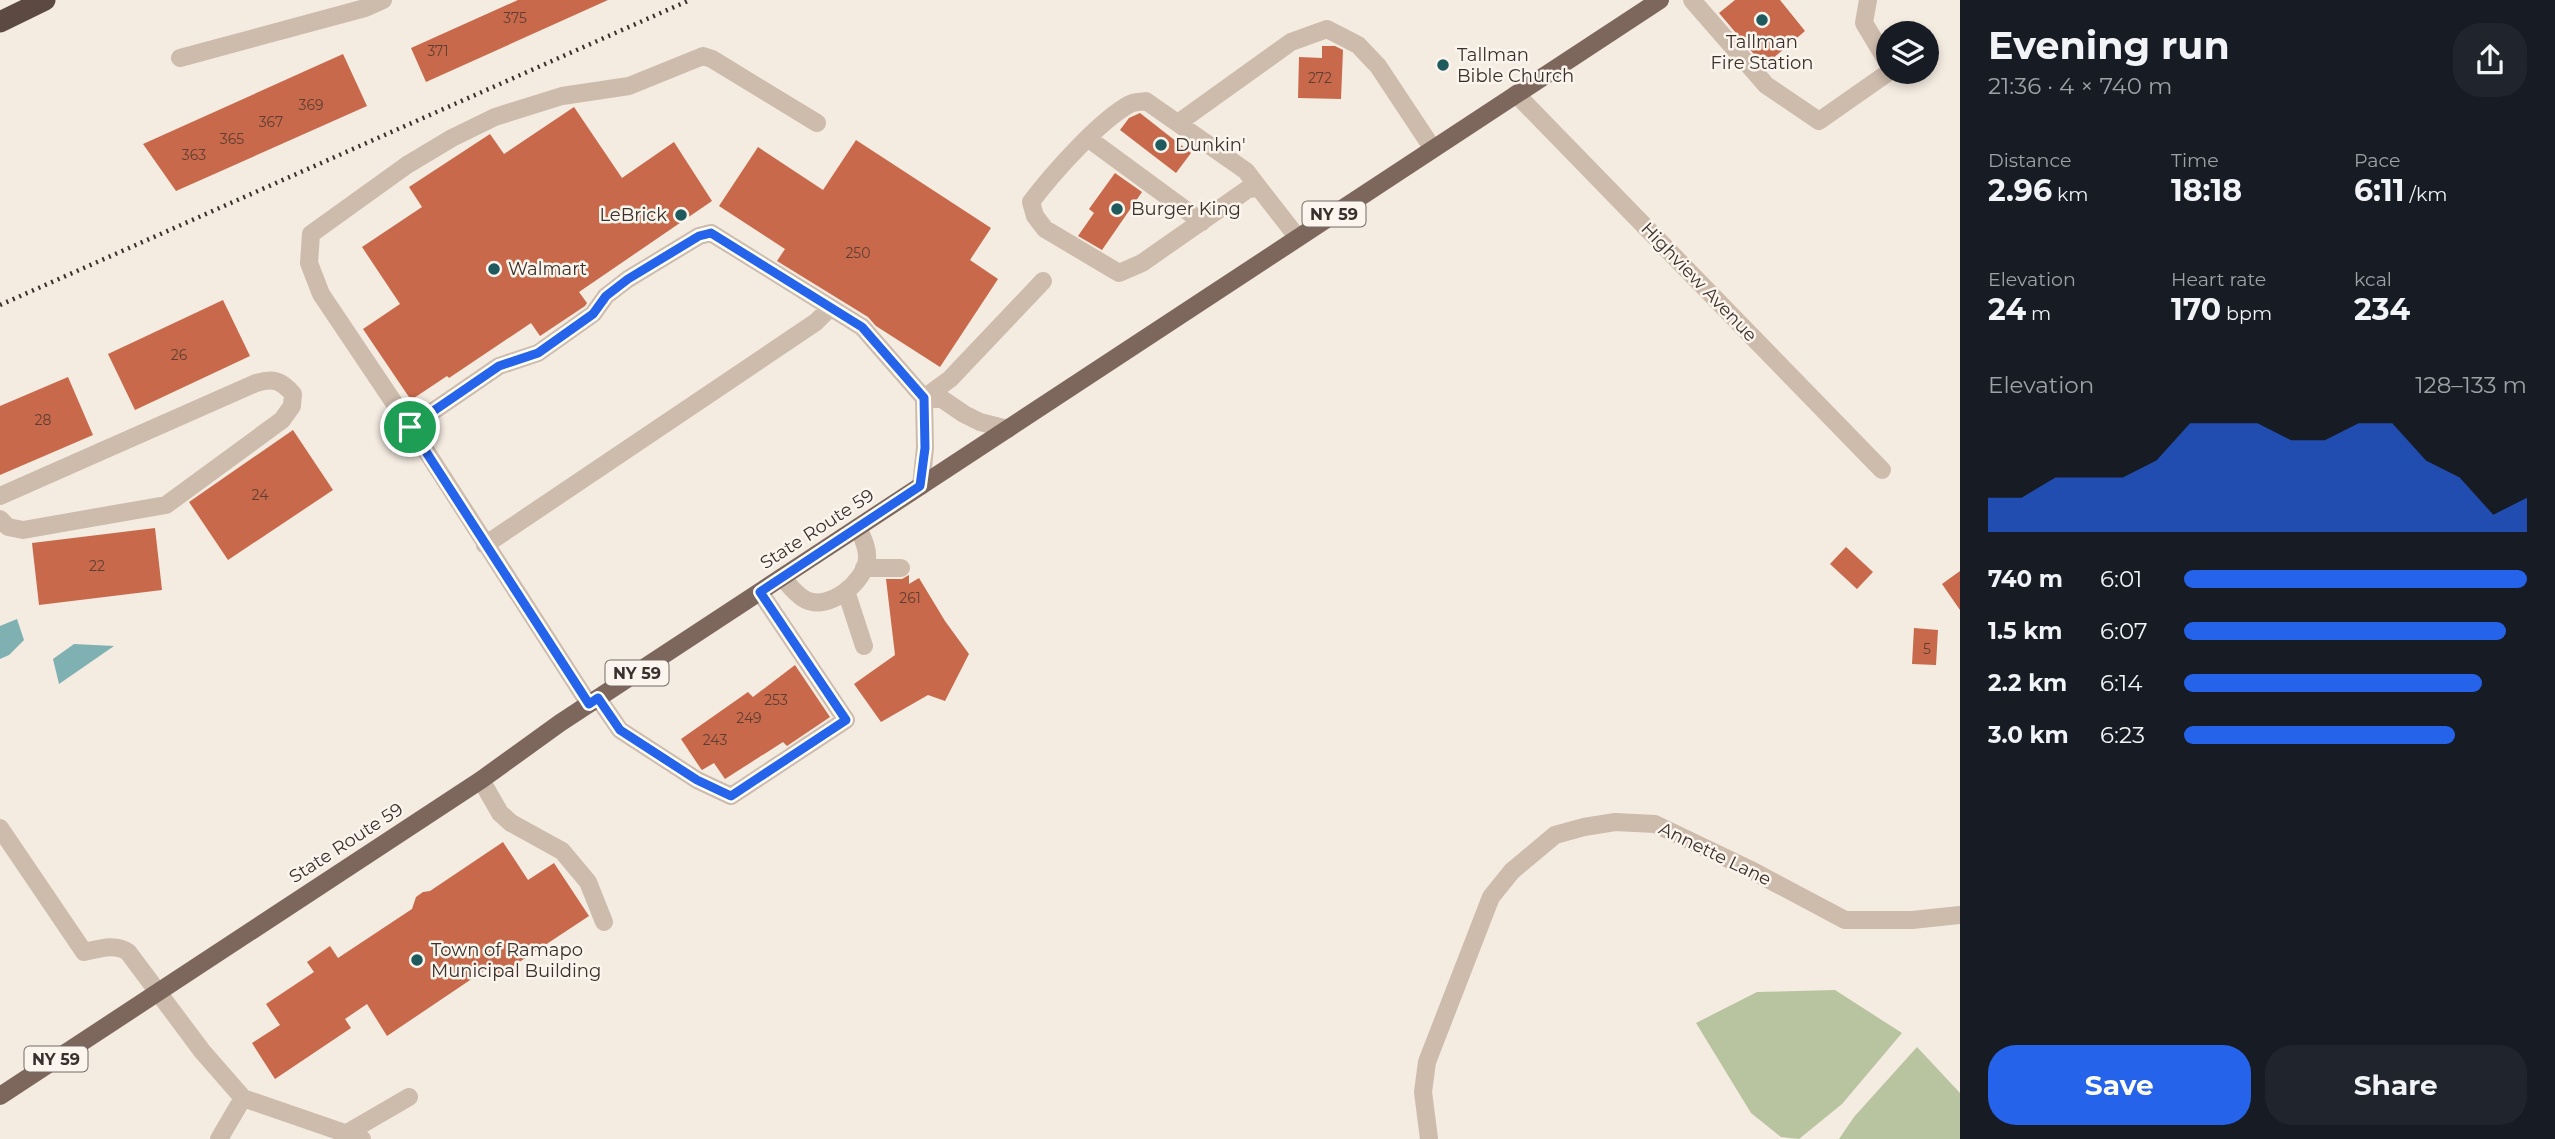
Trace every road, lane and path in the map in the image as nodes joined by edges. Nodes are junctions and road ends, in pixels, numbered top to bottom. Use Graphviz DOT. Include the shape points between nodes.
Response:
graph roads {
  1 [pos="13,0"];
  2 [pos="45,0"];
  3 [pos="383,0"];
  4 [pos="1660,0"];
  5 [pos="1692,0"];
  6 [pos="1868,0"];
  7 [pos="0,6"];
  8 [pos="0,22"];
  9 [pos="1876,43"];
  10 [pos="180,58"];
  11 [pos="1876,81"];
  12 [pos="1516,94"];
  13 [pos="817,123"];
  14 [pos="1178,123"];
  15 [pos="1088,139"];
  16 [pos="1433,149"];
  17 [pos="1259,188"];
  18 [pos="1202,222"];
  19 [pos="1298,238"];
  20 [pos="1043,281"];
  21 [pos="830,308"];
  22 [pos="924,398"];
  23 [pos="410,427"];
  24 [pos="1008,429"];
  25 [pos="1882,470"];
  26 [pos="920,486"];
  27 [pos="0,496"];
  28 [pos="0,519"];
  29 [pos="858,527"];
  30 [pos="485,545"];
  31 [pos="864,568"];
  32 [pos="901,568"];
  33 [pos="782,577"];
  34 [pos="846,591"];
  35 [pos="760,592"];
  36 [pos="864,646"];
  37 [pos="594,701"];
  38 [pos="481,780"];
  39 [pos="0,828"];
  40 [pos="1960,915"];
  41 [pos="604,922"];
  42 [pos="158,991"];
  43 [pos="0,1096"];
  44 [pos="409,1097"];
  45 [pos="243,1098"];
  46 [pos="354,1136"];
  47 [pos="219,1139"];
  48 [pos="1429,1139"];
  1 -- 7 [label="highway"];
  2 -- 8 [label="highway"];
  3 -- 10 [label="street"];
  4 -- 12 [label="main road, State Route 59 / NY 59"];
  5 -- 11 [label="street" via="1766,85 1819,121"];
  6 -- 9 [label="street" via="1864,23"];
  12 -- 16 [label="main road, State Route 59 / NY 59"];
  12 -- 25 [label="street, Highview Avenue"];
  13 -- 23 [label="street" via="703,56 629,86 562,96 495,117 407,165 311,234 309,263 321,294"];
  14 -- 15 [label="street" via="1146,101 1131,103"];
  14 -- 16 [label="street" via="1291,42 1327,29 1358,45 1378,66"];
  14 -- 17 [label="street" via="1246,171"];
  15 -- 18 [label="street"];
  15 -- 18 [label="street" via="1031,202 1045,229 1119,273 1142,263"];
  16 -- 19 [label="main road, State Route 59 / NY 59"];
  17 -- 18 [label="street" via="1248,189"];
  17 -- 19 [label="street"];
  19 -- 24 [label="main road, State Route 59 / NY 59"];
  20 -- 22 [label="street" via="950,379"];
  21 -- 22 [label="street" via="862,327"];
  21 -- 23 [label="street" via="711,233 699,236 628,279 606,296 593,314 538,353 499,366"];
  21 -- 30 [label="street" via="817,322"];
  22 -- 24 [label="street" via="943,399 964,415"];
  22 -- 26 [label="street"];
  23 -- 30 [label="street"];
  24 -- 26 [label="main road, State Route 59 / NY 59"];
  26 -- 29 [label="main road, State Route 59 / NY 59"];
  27 -- 28 [label="street" via="256,383 283,382 293,394 292,406 282,420 166,505 23,530 8,527"];
  29 -- 31 [label="street" via="866,548"];
  29 -- 33 [label="main road, State Route 59 / NY 59"];
  30 -- 37 [label="street"];
  31 -- 32 [label="street"];
  31 -- 34 [label="street"];
  33 -- 34 [label="street" via="808,601 823,602"];
  33 -- 35 [label="main road, State Route 59 / NY 59"];
  34 -- 36 [label="street"];
  35 -- 37 [label="main road, State Route 59 / NY 59"];
  35 -- 37 [label="street" via="846,720 731,796 697,780 620,730"];
  37 -- 38 [label="main road, State Route 59 / NY 59"];
  38 -- 41 [label="street" via="511,823 562,851 588,882"];
  38 -- 42 [label="main road, State Route 59 / NY 59"];
  39 -- 42 [label="street" via="84,952 121,947"];
  40 -- 48 [label="street, Annette Lane" via="1845,920 1655,824 1615,822 1555,835 1512,871 1491,897 1427,1062 1423,1092"];
  42 -- 43 [label="main road, State Route 59 / NY 59"];
  42 -- 45 [label="street"];
  44 -- 46 [label="street"];
  45 -- 46 [label="street"];
  45 -- 47 [label="street"];
}
